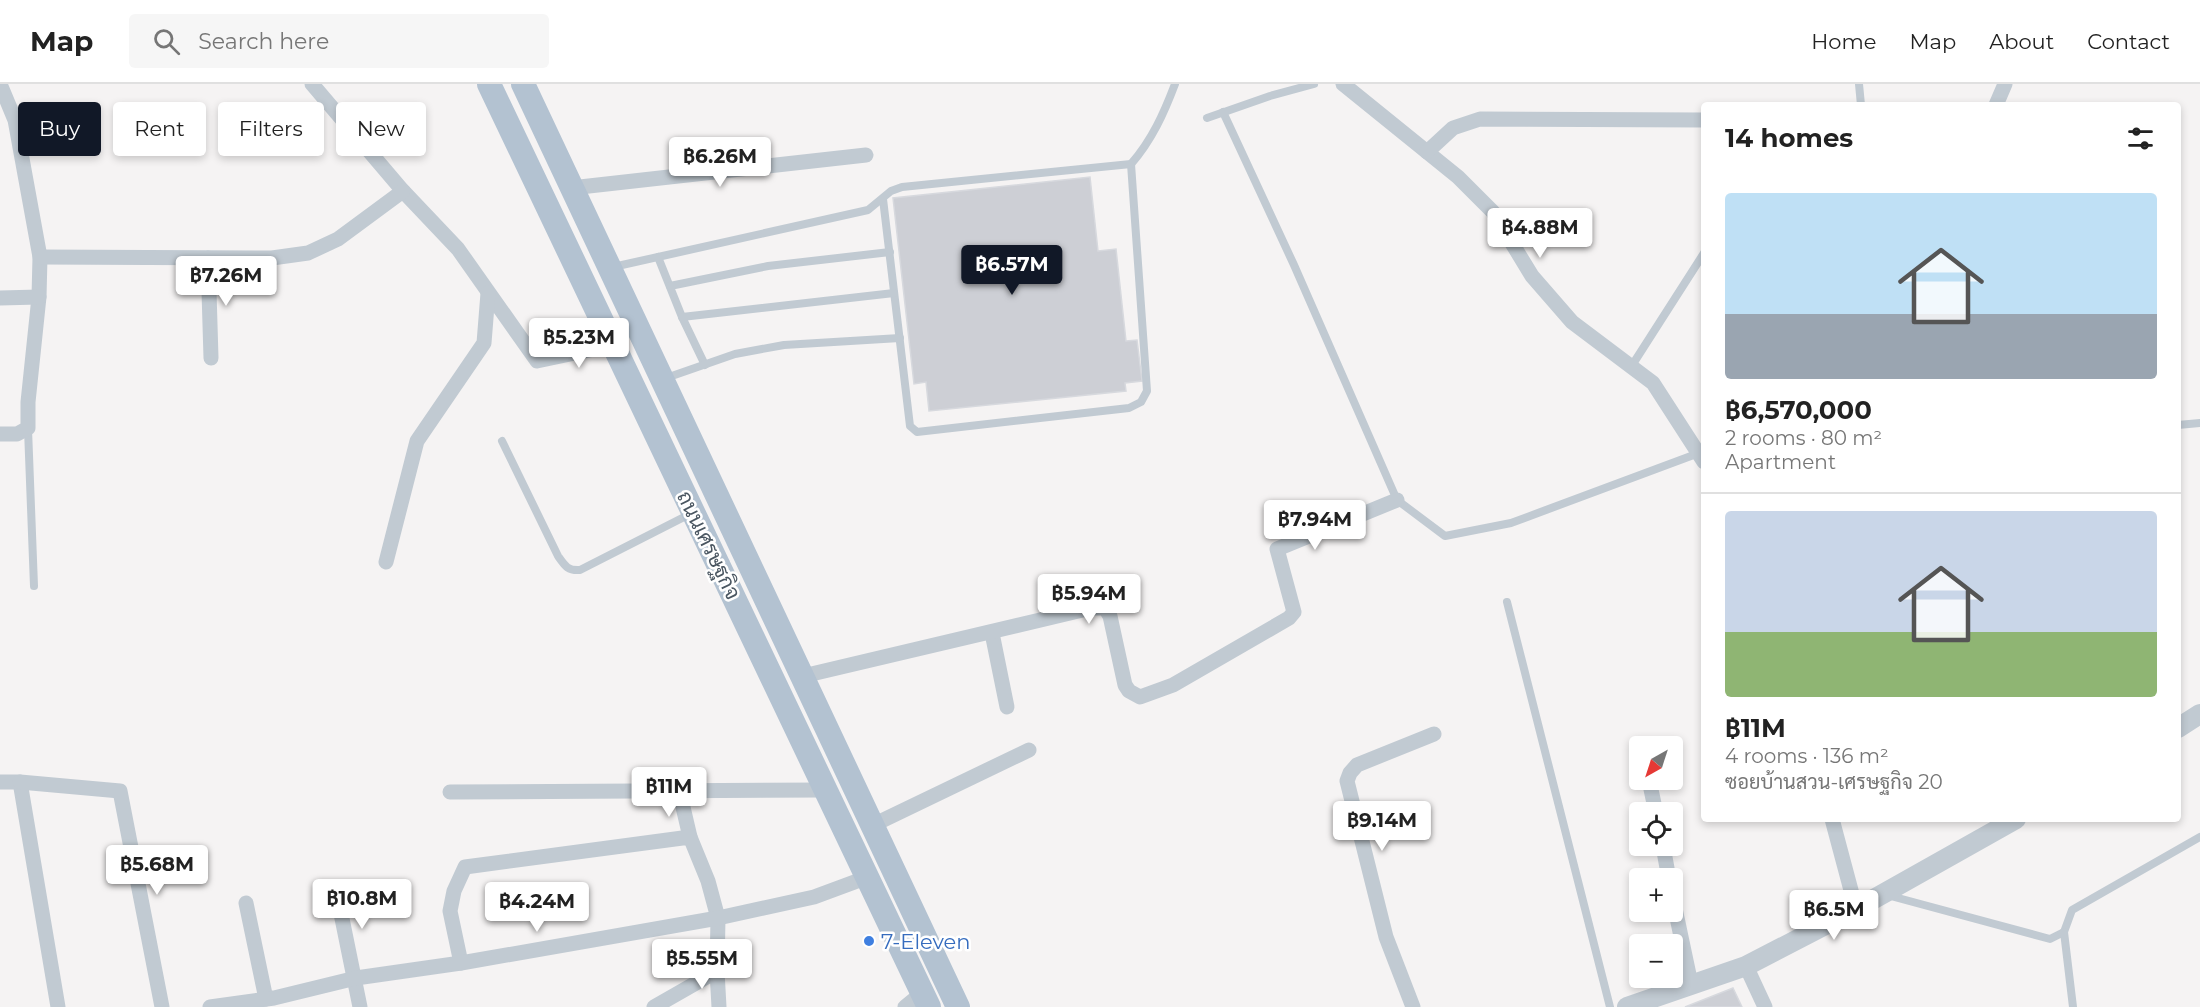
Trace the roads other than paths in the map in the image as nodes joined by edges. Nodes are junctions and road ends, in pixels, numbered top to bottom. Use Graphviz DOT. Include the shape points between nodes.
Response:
graph roads {
  1 [pos="0,84"];
  2 [pos="312,84"];
  3 [pos="489,84"];
  4 [pos="523,84"];
  5 [pos="1175,84"];
  6 [pos="1314,84"];
  7 [pos="1343,84"];
  8 [pos="1859,84"];
  9 [pos="2005,84"];
  10 [pos="1860,102"];
  11 [pos="1997,102"];
  12 [pos="1223,112"];
  13 [pos="1207,118"];
  14 [pos="1701,120"];
  15 [pos="1427,152"];
  16 [pos="866,155"];
  17 [pos="1131,164"];
  18 [pos="571,188"];
  19 [pos="403,191"];
  20 [pos="883,199"];
  21 [pos="890,252"];
  22 [pos="40,257"];
  23 [pos="658,257"];
  24 [pos="208,258"];
  25 [pos="1701,258"];
  26 [pos="609,268"];
  27 [pos="670,286"];
  28 [pos="488,293"];
  29 [pos="894,293"];
  30 [pos="39,297"];
  31 [pos="0,298"];
  32 [pos="682,317"];
  33 [pos="900,338"];
  34 [pos="613,345"];
  35 [pos="211,358"];
  36 [pos="705,365"];
  37 [pos="1631,367"];
  38 [pos="662,380"];
  39 [pos="2200,423"];
  40 [pos="2181,425"];
  41 [pos="28,429"];
  42 [pos="0,434"];
  43 [pos="502,441"];
  44 [pos="1701,457"];
  45 [pos="719,500"];
  46 [pos="1397,500"];
  47 [pos="693,512"];
  48 [pos="386,562"];
  49 [pos="34,586"];
  50 [pos="1507,602"];
  51 [pos="992,633"];
  52 [pos="802,676"];
  53 [pos="1007,707"];
  54 [pos="2200,714"];
  55 [pos="2181,726"];
  56 [pos="1434,734"];
  57 [pos="1029,750"];
  58 [pos="0,782"];
  59 [pos="20,782"];
  60 [pos="679,790"];
  61 [pos="825,790"];
  62 [pos="450,792"];
  63 [pos="1833,822"];
  64 [pos="2011,822"];
  65 [pos="873,825"];
  66 [pos="690,837"];
  67 [pos="2200,837"];
  68 [pos="868,877"];
  69 [pos="336,889"];
  70 [pos="1882,894"];
  71 [pos="246,903"];
  72 [pos="1856,909"];
  73 [pos="718,918"];
  74 [pos="1678,922"];
  75 [pos="2064,932"];
  76 [pos="461,963"];
  77 [pos="1746,966"];
  78 [pos="717,971"];
  79 [pos="356,978"];
  80 [pos="1691,984"];
  81 [pos="272,1002"];
  82 [pos="919,1002"];
  83 [pos="58,1007"];
  84 [pos="162,1007"];
  85 [pos="210,1007"];
  86 [pos="360,1007"];
  87 [pos="654,1007"];
  88 [pos="719,1007"];
  89 [pos="958,1007"];
  90 [pos="1413,1007"];
  91 [pos="1610,1007"];
  92 [pos="1627,1007"];
  93 [pos="1765,1007"];
  94 [pos="2073,1007"];
  1 -- 22 [label="street" via="15,120"];
  2 -- 19 [label="street"];
  3 -- 34 [label="main road, ถนนเศรษฐกิจ"];
  4 -- 18 [label="main road, ถนนเศรษฐกิจ"];
  5 -- 17 [label="lane" via="1155,130"];
  6 -- 12 [label="lane"];
  7 -- 15 [label="street"];
  8 -- 10 [label="lane"];
  9 -- 11 [label="street"];
  12 -- 13 [label="lane"];
  12 -- 46 [label="lane"];
  14 -- 15 [label="street" via="1480,119 1453,129"];
  15 -- 37 [label="street" via="1493,212 1532,276 1572,322"];
  16 -- 18 [label="street"];
  17 -- 20 [label="lane" via="902,187"];
  17 -- 33 [label="lane" via="1147,391 1141,402 1129,408 917,432 910,426"];
  18 -- 26 [label="main road, ถนนเศรษฐกิจ"];
  19 -- 24 [label="street" via="338,239 308,253 272,258"];
  19 -- 28 [label="street" via="458,249"];
  20 -- 21 [label="lane"];
  20 -- 23 [label="lane" via="868,210"];
  21 -- 27 [label="lane" via="768,266"];
  21 -- 29 [label="lane"];
  22 -- 24 [label="street"];
  22 -- 30 [label="street"];
  23 -- 26 [label="lane"];
  23 -- 27 [label="lane"];
  24 -- 35 [label="street"];
  25 -- 37 [label="lane"];
  26 -- 38 [label="main road, ถนนเศรษฐกิจ"];
  27 -- 32 [label="lane"];
  28 -- 34 [label="street" via="537,361"];
  28 -- 48 [label="street" via="484,343 417,441"];
  29 -- 32 [label="lane"];
  29 -- 33 [label="lane"];
  30 -- 31 [label="street"];
  30 -- 41 [label="street"];
  32 -- 36 [label="lane"];
  33 -- 36 [label="lane" via="784,345 735,354"];
  34 -- 47 [label="main road, ถนนเศรษฐกิจ"];
  36 -- 38 [label="lane"];
  37 -- 44 [label="street" via="1653,383"];
  38 -- 45 [label="main road, ถนนเศรษฐกิจ"];
  39 -- 40 [label="lane"];
  41 -- 42 [label="street"];
  41 -- 49 [label="lane"];
  43 -- 47 [label="lane" via="558,556 572,571"];
  44 -- 46 [label="lane" via="1511,523 1445,536"];
  45 -- 47 [label="main road"];
  45 -- 52 [label="main road, ถนนเศรษฐกิจ"];
  46 -- 51 [label="street" via="1277,549 1294,612 1289,618 1173,685 1140,697 1125,685 1110,616 1104,608"];
  47 -- 61 [label="main road, ถนนเศรษฐกิจ"];
  50 -- 91 [label="lane"];
  51 -- 52 [label="street"];
  51 -- 53 [label="street"];
  52 -- 65 [label="main road, ถนนเศรษฐกิจ"];
  54 -- 55 [label="street"];
  56 -- 90 [label="street" via="1357,765 1347,781 1386,937"];
  57 -- 65 [label="street"];
  58 -- 59 [label="street"];
  59 -- 83 [label="street"];
  59 -- 84 [label="street" via="120,790"];
  60 -- 61 [label="street"];
  60 -- 62 [label="street"];
  60 -- 66 [label="street"];
  61 -- 68 [label="main road, ถนนเศรษฐกิจ"];
  63 -- 72 [label="street"];
  64 -- 70 [label="street"];
  65 -- 89 [label="main road, ถนนเศรษฐกิจ"];
  66 -- 73 [label="street"];
  66 -- 76 [label="street" via="465,867 450,911"];
  67 -- 75 [label="lane" via="2072,910"];
  68 -- 73 [label="street" via="814,897"];
  68 -- 82 [label="main road, ถนนเศรษฐกิจ"];
  69 -- 79 [label="street"];
  70 -- 72 [label="street"];
  70 -- 75 [label="lane" via="2050,939"];
  71 -- 81 [label="street"];
  72 -- 77 [label="street"];
  73 -- 76 [label="street"];
  73 -- 78 [label="street"];
  74 -- 80 [label="street"];
  75 -- 94 [label="lane"];
  76 -- 79 [label="street"];
  77 -- 80 [label="street"];
  77 -- 93 [label="street"];
  78 -- 87 [label="street"];
  78 -- 88 [label="street"];
  79 -- 81 [label="street"];
  79 -- 86 [label="street"];
  80 -- 92 [label="street"];
  81 -- 85 [label="street"];
}
